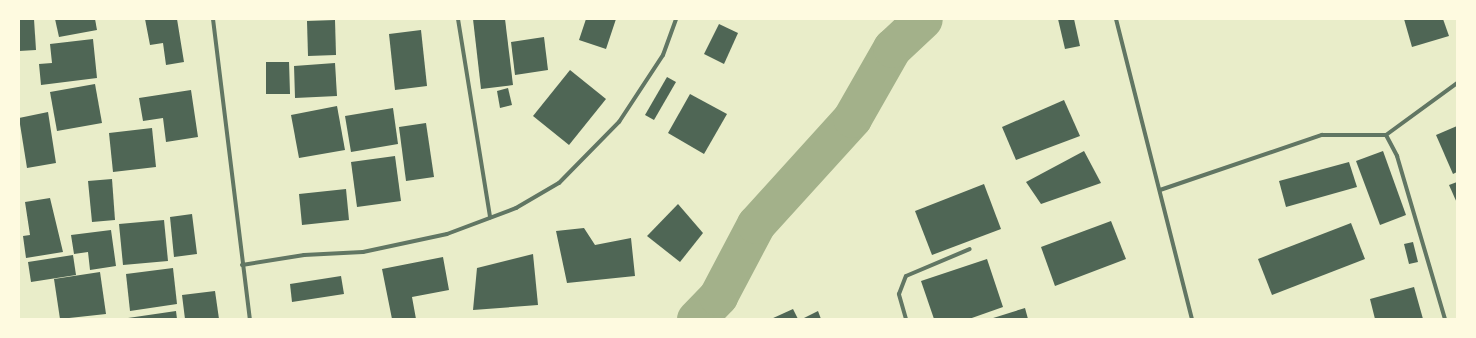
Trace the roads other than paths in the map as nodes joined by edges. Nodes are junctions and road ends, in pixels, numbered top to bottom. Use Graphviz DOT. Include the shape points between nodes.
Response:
graph roads {
  1 [pos="213,19"];
  2 [pos="458,19"];
  3 [pos="676,19"];
  4 [pos="1116,19"];
  5 [pos="1457,83"];
  6 [pos="1386,135"];
  7 [pos="1160,190"];
  8 [pos="490,217"];
  9 [pos="970,249"];
  10 [pos="242,265"];
  11 [pos="250,319"];
  12 [pos="906,319"];
  13 [pos="1192,319"];
  14 [pos="1445,319"];
  1 -- 10 [label="street"];
  2 -- 8 [label="street"];
  3 -- 8 [label="street" via="663,55 620,122 559,183 516,208"];
  4 -- 7 [label="street"];
  5 -- 6 [label="street"];
  6 -- 7 [label="street" via="1322,135"];
  6 -- 14 [label="street" via="1397,156"];
  7 -- 13 [label="street"];
  8 -- 10 [label="street" via="447,234 363,252 304,255"];
  9 -- 12 [label="street" via="906,276 900,294"];
  10 -- 11 [label="street"];
}
